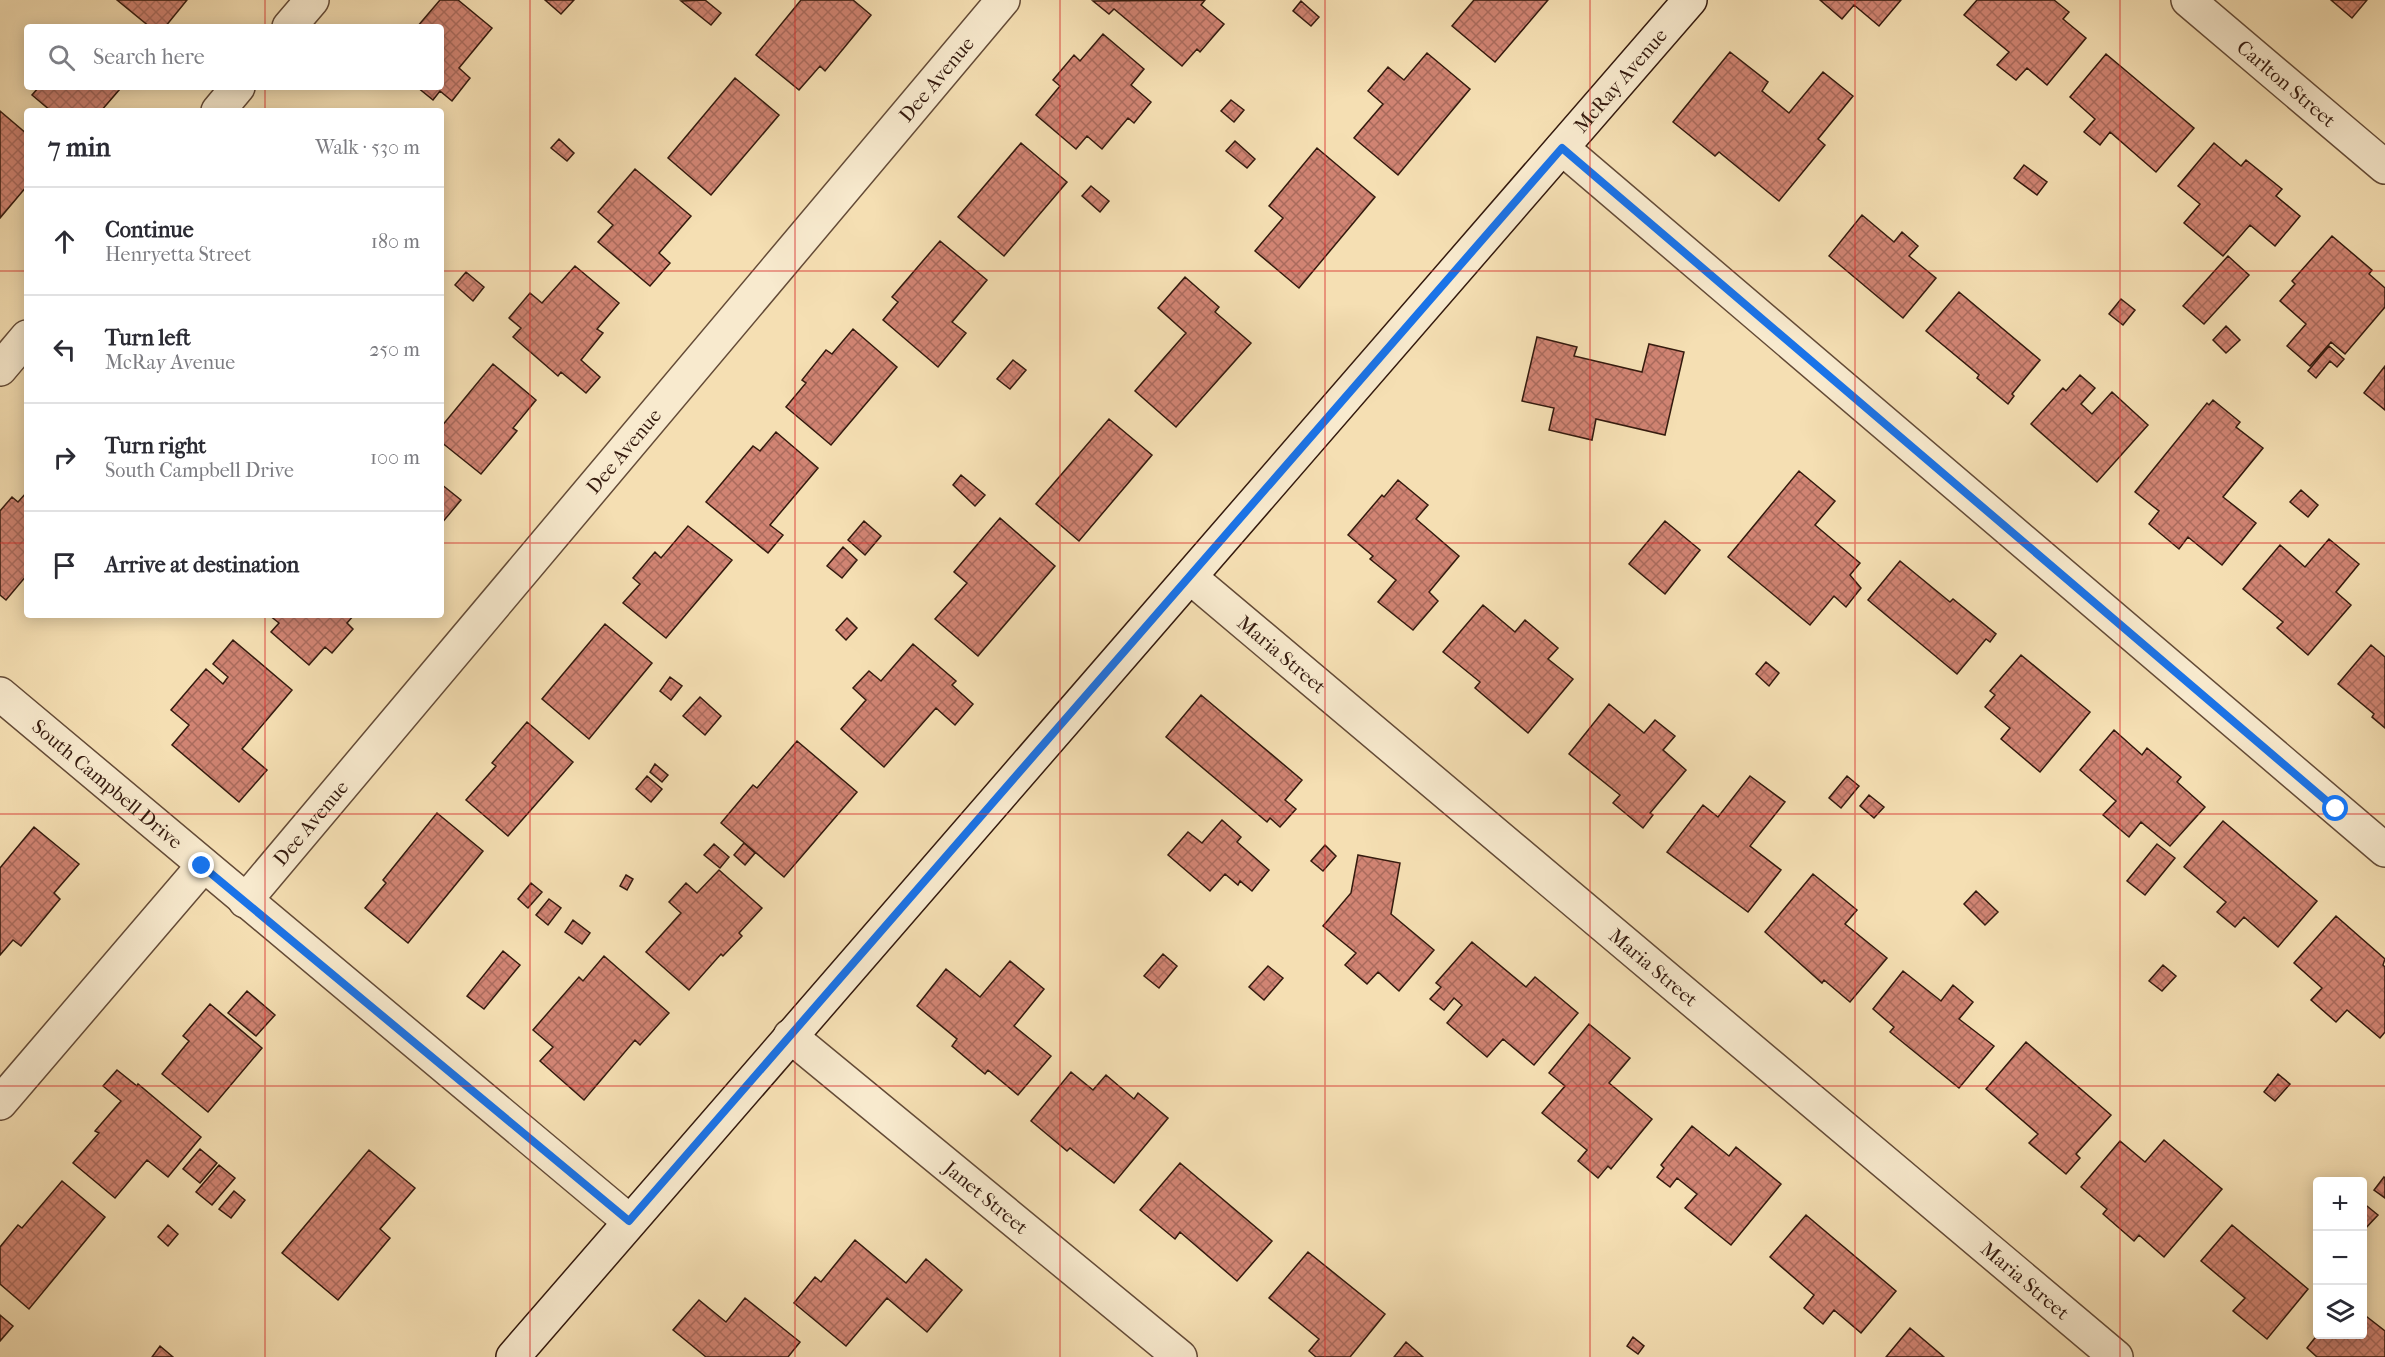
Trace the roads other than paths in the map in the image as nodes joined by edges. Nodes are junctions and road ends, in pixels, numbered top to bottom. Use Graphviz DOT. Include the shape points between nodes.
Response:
graph roads {
  1 [pos="312,0"];
  2 [pos="1003,0"];
  3 [pos="1690,0"];
  4 [pos="2188,0"];
  5 [pos="292,24"];
  6 [pos="236,90"];
  7 [pos="220,108"];
  8 [pos="1562,148"];
  9 [pos="2385,167"];
  10 [pos="24,341"];
  11 [pos="0,369"];
  12 [pos="1190,577"];
  13 [pos="0,694"];
  14 [pos="2385,850"];
  15 [pos="202,866"];
  16 [pos="245,901"];
  17 [pos="790,1036"];
  18 [pos="0,1103"];
  19 [pos="629,1221"];
  20 [pos="513,1357"];
  21 [pos="1180,1357"];
  22 [pos="2116,1357"];
  1 -- 5 [label="street"];
  2 -- 16 [label="street, Dee Avenue"];
  3 -- 8 [label="street, McRay Avenue"];
  4 -- 9 [label="street, Carlton Street"];
  6 -- 7 [label="street"];
  8 -- 12 [label="street, McRay Avenue"];
  8 -- 14 [label="street"];
  10 -- 11 [label="street"];
  12 -- 17 [label="street, McRay Avenue"];
  12 -- 22 [label="street, Maria Street"];
  13 -- 15 [label="street, South Campbell Drive"];
  15 -- 16 [label="street, South Campbell Drive"];
  15 -- 18 [label="street"];
  16 -- 19 [label="street, South Campbell Drive"];
  17 -- 19 [label="street, McRay Avenue"];
  17 -- 21 [label="street, Janet Street"];
  19 -- 20 [label="street, McRay Avenue"];
}
